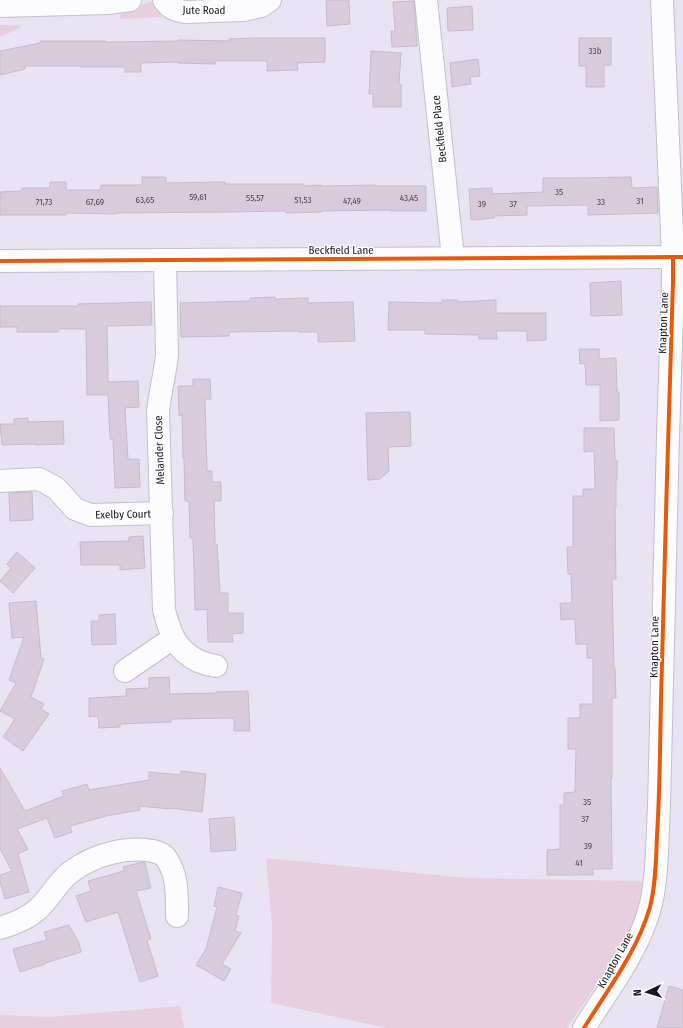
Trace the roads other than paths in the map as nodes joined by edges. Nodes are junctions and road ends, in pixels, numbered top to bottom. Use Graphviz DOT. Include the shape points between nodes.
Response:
graph roads {
  1 [pos="130,0"];
  2 [pos="164,0"];
  3 [pos="270,0"];
  4 [pos="426,0"];
  5 [pos="662,0"];
  6 [pos="0,6"];
  7 [pos="678,257"];
  8 [pos="453,258"];
  9 [pos="165,260"];
  10 [pos="0,262"];
  11 [pos="0,481"];
  12 [pos="162,513"];
  13 [pos="173,638"];
  14 [pos="216,666"];
  15 [pos="125,671"];
  16 [pos="177,916"];
  17 [pos="0,928"];
  18 [pos="586,1024"];
  1 -- 6 [label="street"];
  2 -- 3 [label="street, Jute Road" via="170,7 185,12 244,10 260,6"];
  4 -- 8 [label="street, Beckfield Place"];
  5 -- 7 [label="street, Knapton Lane"];
  7 -- 8 [label="street, Beckfield Lane"];
  7 -- 18 [label="street, Knapton Lane" via="673,290 659,807 654,886 646,920 636,942 617,978"];
  8 -- 9 [label="street, Beckfield Lane"];
  9 -- 10 [label="street, Beckfield Lane"];
  9 -- 12 [label="street, Melander Close" via="167,355 158,411"];
  11 -- 12 [label="street, Exelby Court" via="39,479 56,488 75,509 91,515"];
  12 -- 13 [label="street, Melander Close" via="164,610"];
  13 -- 14 [label="street, Melander Close" via="184,652 198,661"];
  13 -- 15 [label="street"];
  16 -- 17 [label="street" via="176,882 171,851 125,850 87,862 58,885 38,909 26,918"];
}
